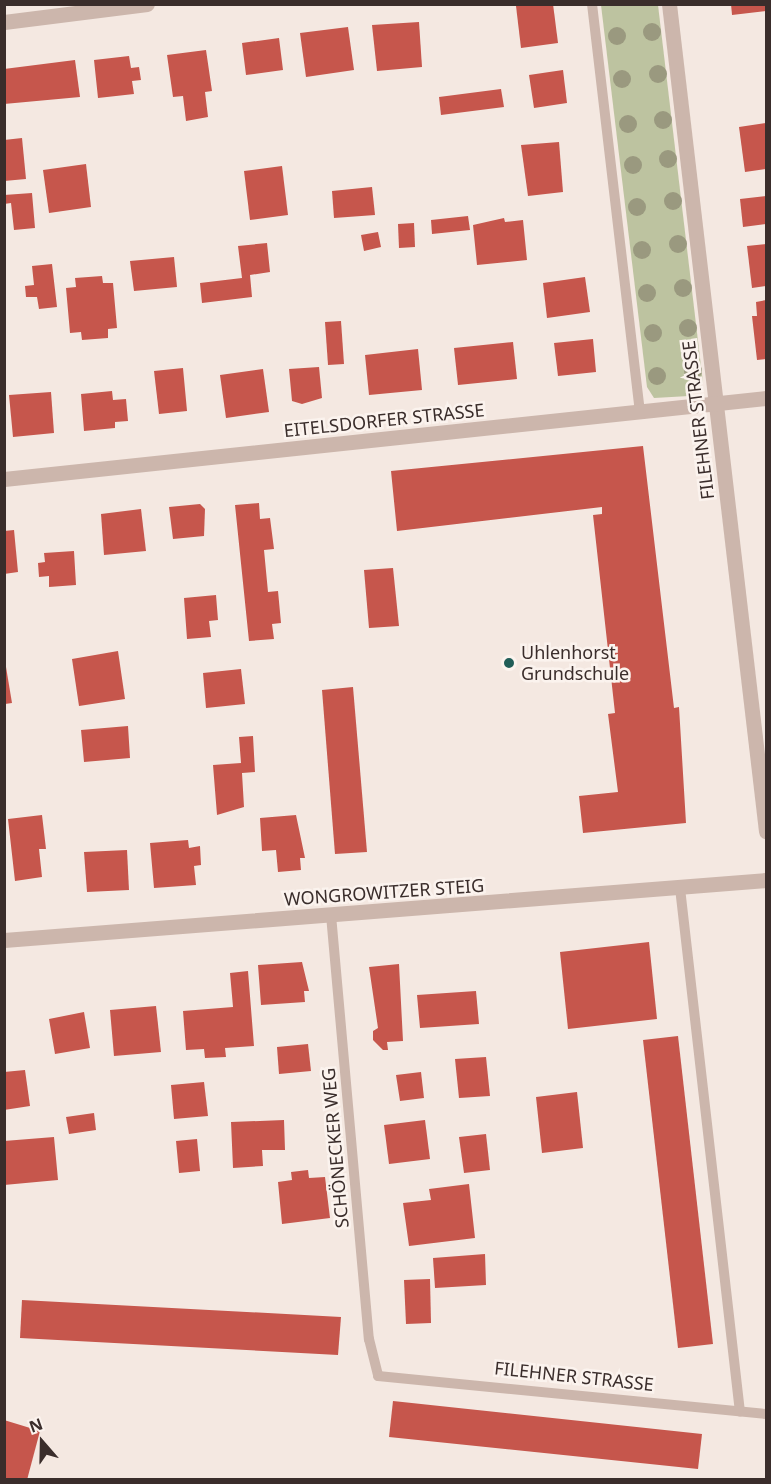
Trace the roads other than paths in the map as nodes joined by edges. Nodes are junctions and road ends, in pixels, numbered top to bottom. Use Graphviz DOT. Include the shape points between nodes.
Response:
graph roads {
  1 [pos="147,4"];
  2 [pos="592,4"];
  3 [pos="669,4"];
  4 [pos="4,22"];
  5 [pos="766,398"];
  6 [pos="716,403"];
  7 [pos="640,412"];
  8 [pos="4,479"];
  9 [pos="766,831"];
  10 [pos="766,880"];
  11 [pos="680,888"];
  12 [pos="331,915"];
  13 [pos="4,940"];
  14 [pos="378,1376"];
  15 [pos="740,1412"];
  16 [pos="766,1414"];
  1 -- 4 [label="street"];
  2 -- 7 [label="lane"];
  3 -- 6 [label="street, FILEHNER STRASSE"];
  5 -- 6 [label="street, EITELSDORFER STRASSE"];
  6 -- 7 [label="street, EITELSDORFER STRASSE"];
  6 -- 9 [label="street, FILEHNER STRASSE"];
  7 -- 8 [label="street, EITELSDORFER STRASSE"];
  10 -- 11 [label="street, WONGROWITZER STEIG"];
  11 -- 12 [label="street, WONGROWITZER STEIG"];
  11 -- 15 [label="lane"];
  12 -- 13 [label="street, WONGROWITZER STEIG"];
  12 -- 14 [label="lane, SCHÖNECKER WEG" via="369,1339"];
  14 -- 15 [label="lane, FILEHNER STRASSE"];
  15 -- 16 [label="lane, FILEHNER STRASSE"];
}
